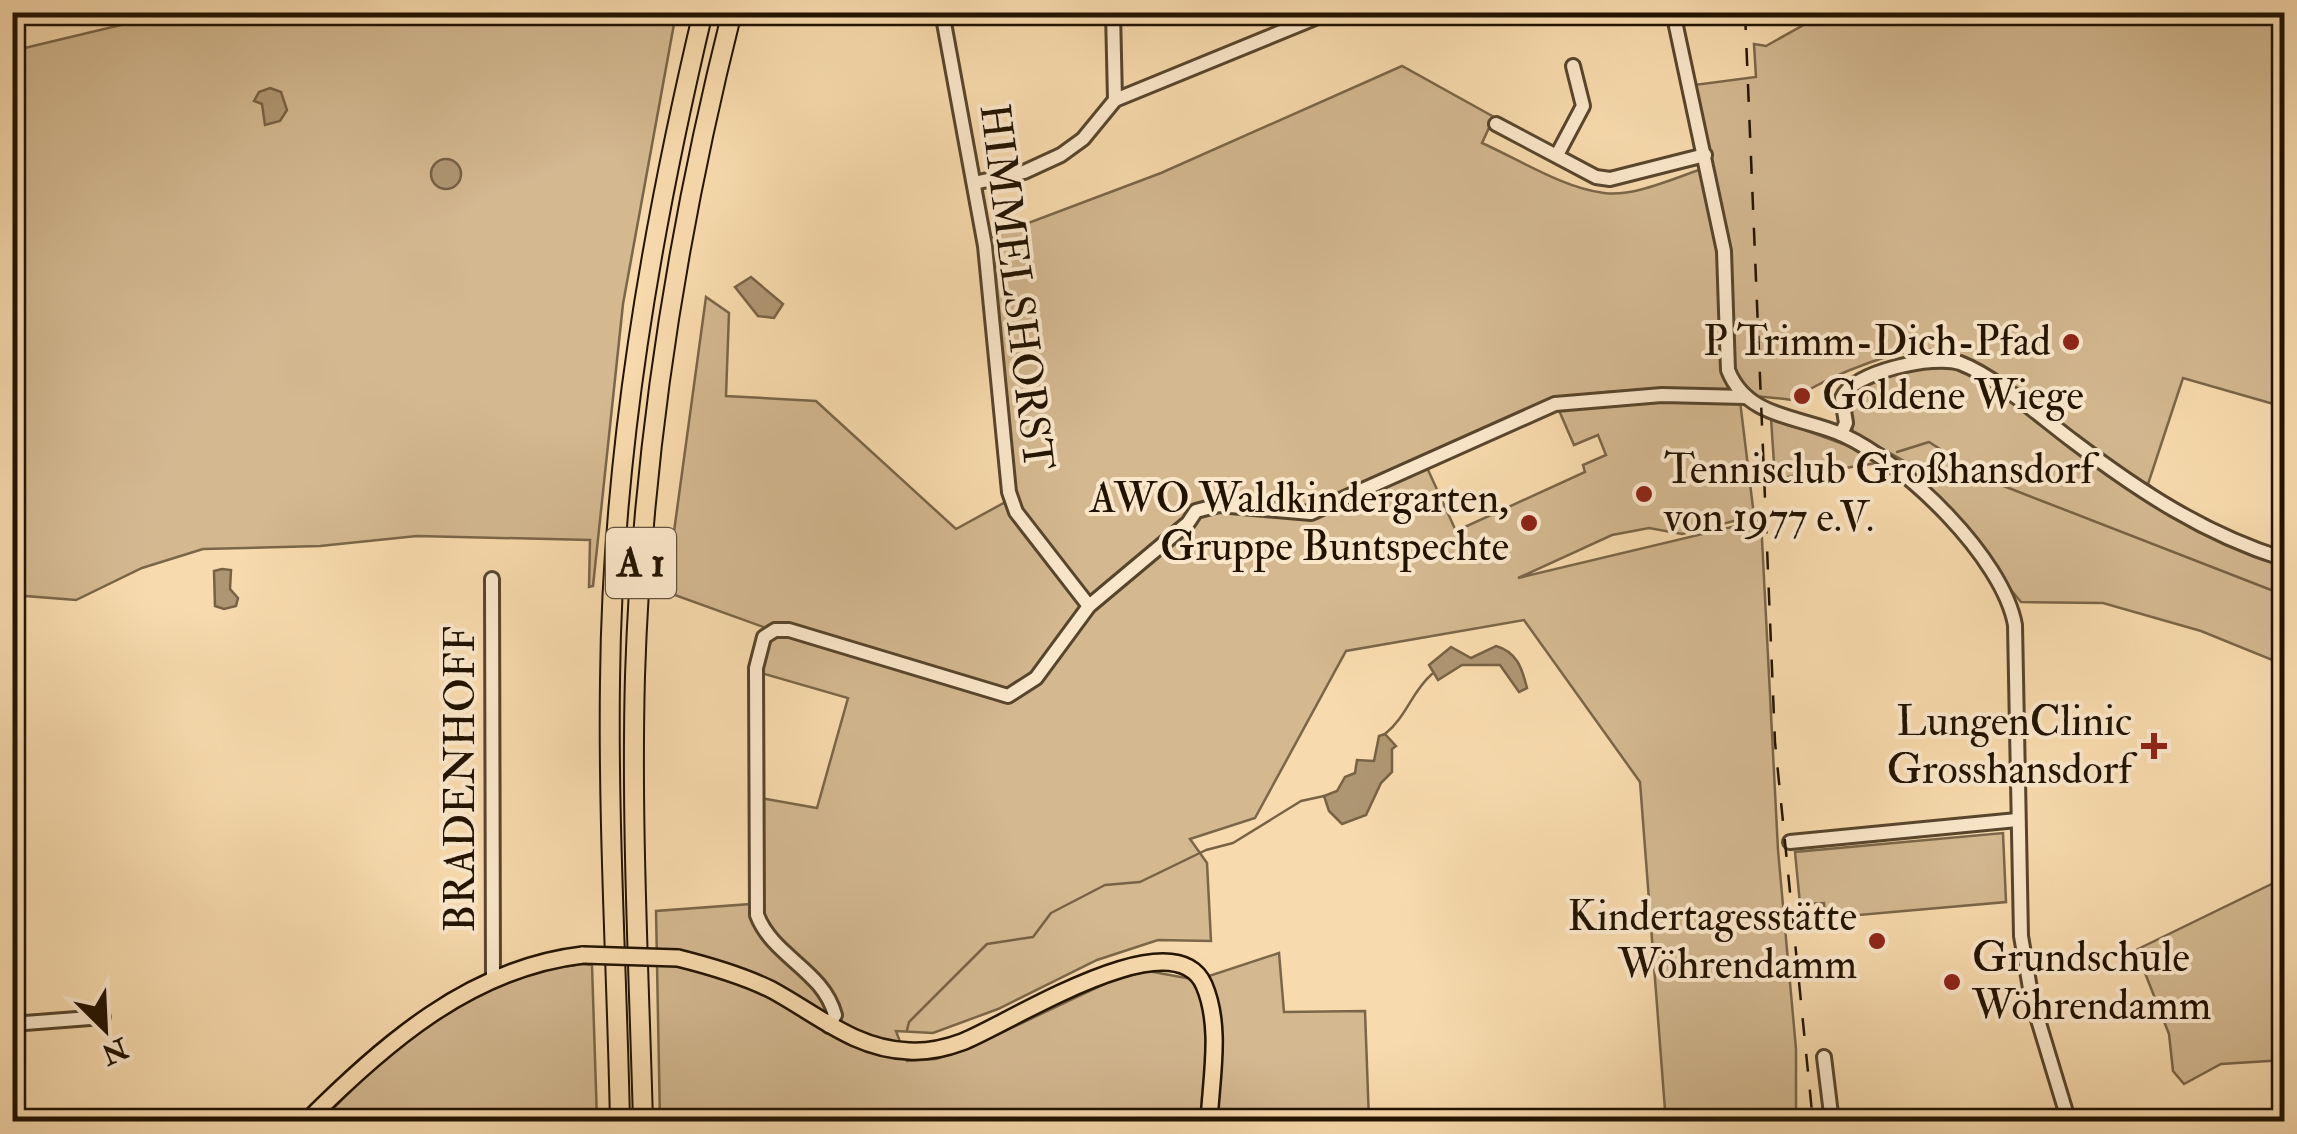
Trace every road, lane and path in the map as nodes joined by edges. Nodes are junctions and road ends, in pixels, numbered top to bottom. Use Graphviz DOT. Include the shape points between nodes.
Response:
graph roads {
  1 [pos="703,12"];
  2 [pos="732,12"];
  3 [pos="942,12"];
  4 [pos="1113,12"];
  5 [pos="1330,12"];
  6 [pos="1673,12"];
  7 [pos="1572,66"];
  8 [pos="1115,100"];
  9 [pos="1496,124"];
  10 [pos="1557,155"];
  11 [pos="1704,156"];
  12 [pos="974,183"];
  13 [pos="1745,397"];
  14 [pos="1841,434"];
  15 [pos="2284,559"];
  16 [pos="492,579"];
  17 [pos="1089,606"];
  18 [pos="2017,820"];
  19 [pos="1790,842"];
  20 [pos="493,978"];
  21 [pos="103,1016"];
  22 [pos="12,1024"];
  23 [pos="830,1026"];
  24 [pos="1824,1057"];
  25 [pos="306,1122"];
  26 [pos="620,1122"];
  27 [pos="642,1122"];
  28 [pos="1209,1122"];
  29 [pos="1832,1122"];
  30 [pos="2069,1122"];
  1 -- 26 [label="highway, A 1" via="656,228 626,434 610,679"];
  2 -- 27 [label="highway, A 1" via="681,231 641,558 635,696"];
  3 -- 12 [label="street, HIMMELSHORST"];
  4 -- 8 [label="street"];
  5 -- 8 [label="street"];
  6 -- 11 [label="street"];
  7 -- 10 [label="street" via="1584,99"];
  8 -- 12 [label="street" via="1061,155"];
  9 -- 10 [label="street"];
  10 -- 11 [label="street" via="1610,180"];
  11 -- 13 [label="street" via="1724,251 1728,370"];
  12 -- 17 [label="street, HIMMELSHORST" via="1009,492 1016,512"];
  13 -- 14 [label="street"];
  13 -- 17 [label="street" via="1662,395 1554,404 1311,513 1219,505 1196,512"];
  14 -- 15 [label="street" via="1842,398 1851,385 1925,359 1959,363 2136,488 2206,530"];
  14 -- 18 [label="street" via="1918,484 2010,601 2016,626"];
  16 -- 20 [label="street, BRADENHOFF"];
  17 -- 23 [label="street" via="1036,678 1008,696 789,630 764,638 756,668 757,915 764,932 825,988 835,1015"];
  18 -- 19 [label="street"];
  18 -- 30 [label="street" via="2024,956"];
  20 -- 23 [label="main road, bridge" via="583,955 678,958 772,990"];
  20 -- 25 [label="main road" via="376,1055"];
  21 -- 22 [label="street"];
  23 -- 28 [label="main road" via="865,1044 931,1050 978,1036 1102,974 1146,964 1183,966 1200,977 1209,1001"];
  24 -- 29 [label="street"];
}
